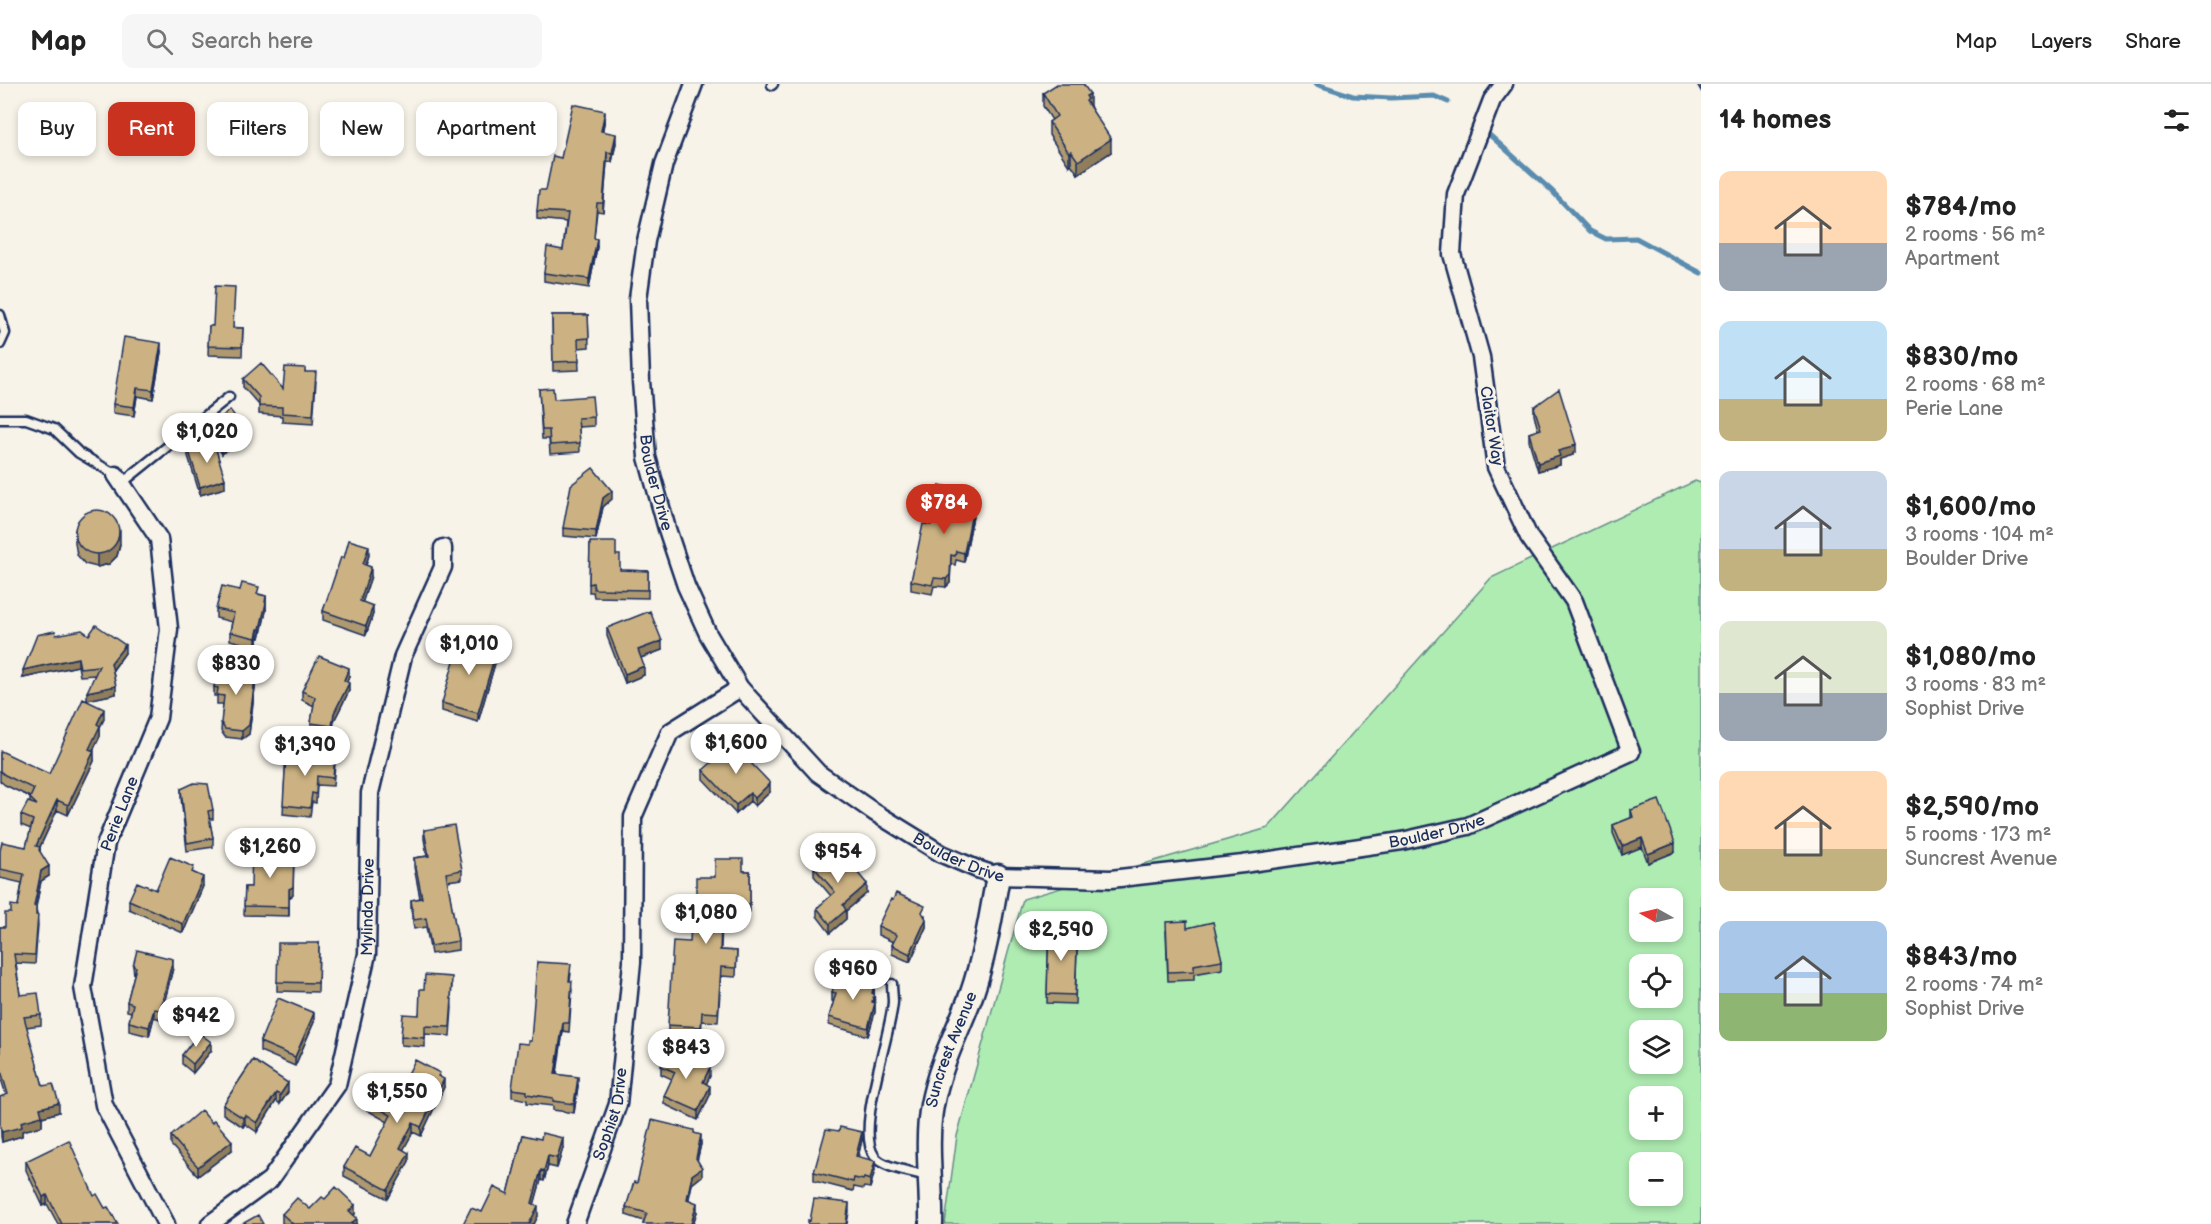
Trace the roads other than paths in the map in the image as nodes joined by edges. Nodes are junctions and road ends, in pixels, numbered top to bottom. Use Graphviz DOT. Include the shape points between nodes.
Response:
graph roads {
  1 [pos="694,84"];
  2 [pos="1504,84"];
  3 [pos="0,315"];
  4 [pos="0,344"];
  5 [pos="229,397"];
  6 [pos="0,419"];
  7 [pos="119,479"];
  8 [pos="443,548"];
  9 [pos="740,688"];
  10 [pos="1631,752"];
  11 [pos="998,876"];
  12 [pos="892,984"];
  13 [pos="930,1177"];
  14 [pos="166,1224"];
  15 [pos="210,1224"];
  16 [pos="575,1224"];
  17 [pos="931,1224"];
  1 -- 9 [label="street, Boulder Drive" via="663,164 646,241 638,299 641,381 647,457 667,529 686,586"];
  2 -- 10 [label="street, Claitor Way" via="1491,100 1456,194 1452,254 1481,357 1496,467 1530,537 1574,602"];
  3 -- 4 [label="lane" via="5,333"];
  5 -- 7 [label="lane"];
  6 -- 7 [label="lane" via="26,419 54,429 79,453"];
  7 -- 14 [label="street, Perie Lane" via="159,539 169,629 158,718 106,843 83,987 104,1105"];
  8 -- 15 [label="street, Mylinda Drive" via="443,567 403,656 370,793 368,954 337,1085 270,1180"];
  9 -- 11 [label="street, Boulder Drive" via="818,773 942,854"];
  9 -- 16 [label="street, Sophist Drive" via="670,732 633,817 632,962 618,1104"];
  10 -- 11 [label="street, Boulder Drive" via="1468,826 1402,841 1112,879"];
  11 -- 13 [label="street, Suncrest Avenue" via="987,939 972,992 946,1053 932,1106"];
  12 -- 13 [label="lane" via="893,1004 868,1135 870,1149 882,1163"];
  13 -- 17 [label="street, Suncrest Avenue"];
}
